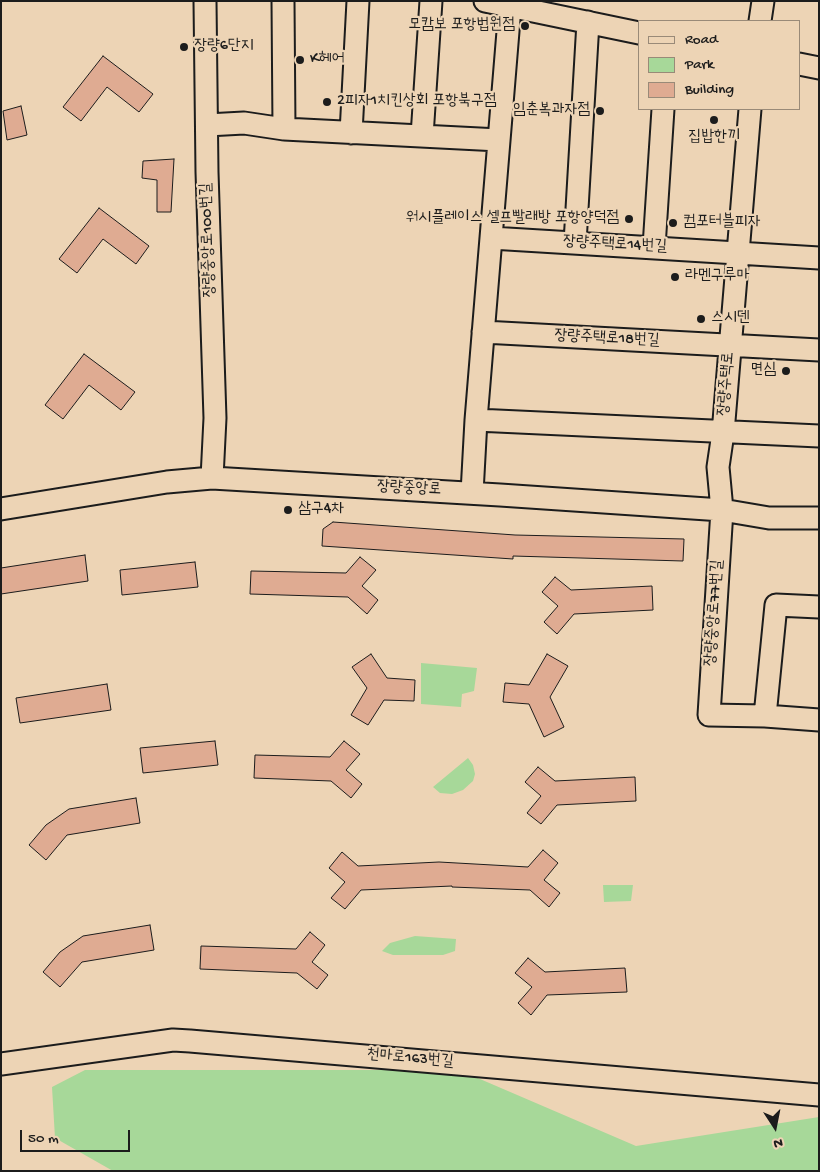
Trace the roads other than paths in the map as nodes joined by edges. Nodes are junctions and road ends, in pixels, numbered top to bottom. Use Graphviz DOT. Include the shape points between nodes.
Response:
graph roads {
  1 [pos="205,1"];
  2 [pos="282,1"];
  3 [pos="358,1"];
  4 [pos="431,1"];
  5 [pos="485,1"];
  6 [pos="763,1"];
  7 [pos="510,7"];
  8 [pos="760,20"];
  9 [pos="588,22"];
  10 [pos="638,33"];
  11 [pos="800,64"];
  12 [pos="819,68"];
  13 [pos="663,110"];
  14 [pos="750,110"];
  15 [pos="207,125"];
  16 [pos="284,129"];
  17 [pos="351,132"];
  18 [pos="422,136"];
  19 [pos="499,140"];
  20 [pos="491,238"];
  21 [pos="575,242"];
  22 [pos="654,247"];
  23 [pos="738,252"];
  24 [pos="819,258"];
  25 [pos="483,332"];
  26 [pos="730,346"];
  27 [pos="819,350"];
  28 [pos="476,420"];
  29 [pos="723,433"];
  30 [pos="819,436"];
  31 [pos="212,478"];
  32 [pos="472,493"];
  33 [pos="1,509"];
  34 [pos="722,510"];
  35 [pos="819,518"];
  36 [pos="819,607"];
  37 [pos="765,716"];
  38 [pos="819,720"];
  39 [pos="1,1064"];
  40 [pos="819,1095"];
  1 -- 15 [label="street, 장량중앙로100번길"];
  2 -- 16 [label="street"];
  3 -- 17 [label="street"];
  4 -- 18 [label="street"];
  5 -- 7 [label="street"];
  6 -- 8 [label="street"];
  7 -- 9 [label="street"];
  7 -- 19 [label="street"];
  9 -- 10 [label="street"];
  9 -- 21 [label="street"];
  11 -- 12 [label="street"];
  13 -- 22 [label="street"];
  14 -- 23 [label="street, 장량주택로"];
  15 -- 16 [label="street" via="244,123"];
  15 -- 31 [label="street, 장량중앙로100번길" via="215,418"];
  16 -- 17 [label="street"];
  17 -- 18 [label="street"];
  18 -- 19 [label="street"];
  19 -- 20 [label="street"];
  20 -- 21 [label="street, 장량주택로14번길"];
  20 -- 25 [label="street"];
  21 -- 22 [label="street, 장량주택로14번길"];
  22 -- 23 [label="street, 장량주택로14번길"];
  23 -- 24 [label="street, 장량주택로14번길"];
  23 -- 26 [label="street, 장량주택로"];
  25 -- 26 [label="street, 장량주택로18번길"];
  25 -- 28 [label="street"];
  26 -- 27 [label="street, 장량주택로18번길"];
  26 -- 29 [label="street, 장량주택로"];
  28 -- 29 [label="street"];
  28 -- 32 [label="street"];
  29 -- 30 [label="street"];
  29 -- 34 [label="street, 장량주택로" via="718,467"];
  31 -- 32 [label="street, 장량중앙로"];
  31 -- 33 [label="street, 장량중앙로" via="167,482"];
  32 -- 34 [label="street, 장량중앙로"];
  34 -- 35 [label="street, 장량중앙로" via="769,518"];
  34 -- 37 [label="street, 장량중앙로77번길" via="709,715"];
  36 -- 37 [label="street" via="776,605"];
  37 -- 38 [label="street"];
  39 -- 40 [label="street, 천마로163번길" via="173,1040"];
}
